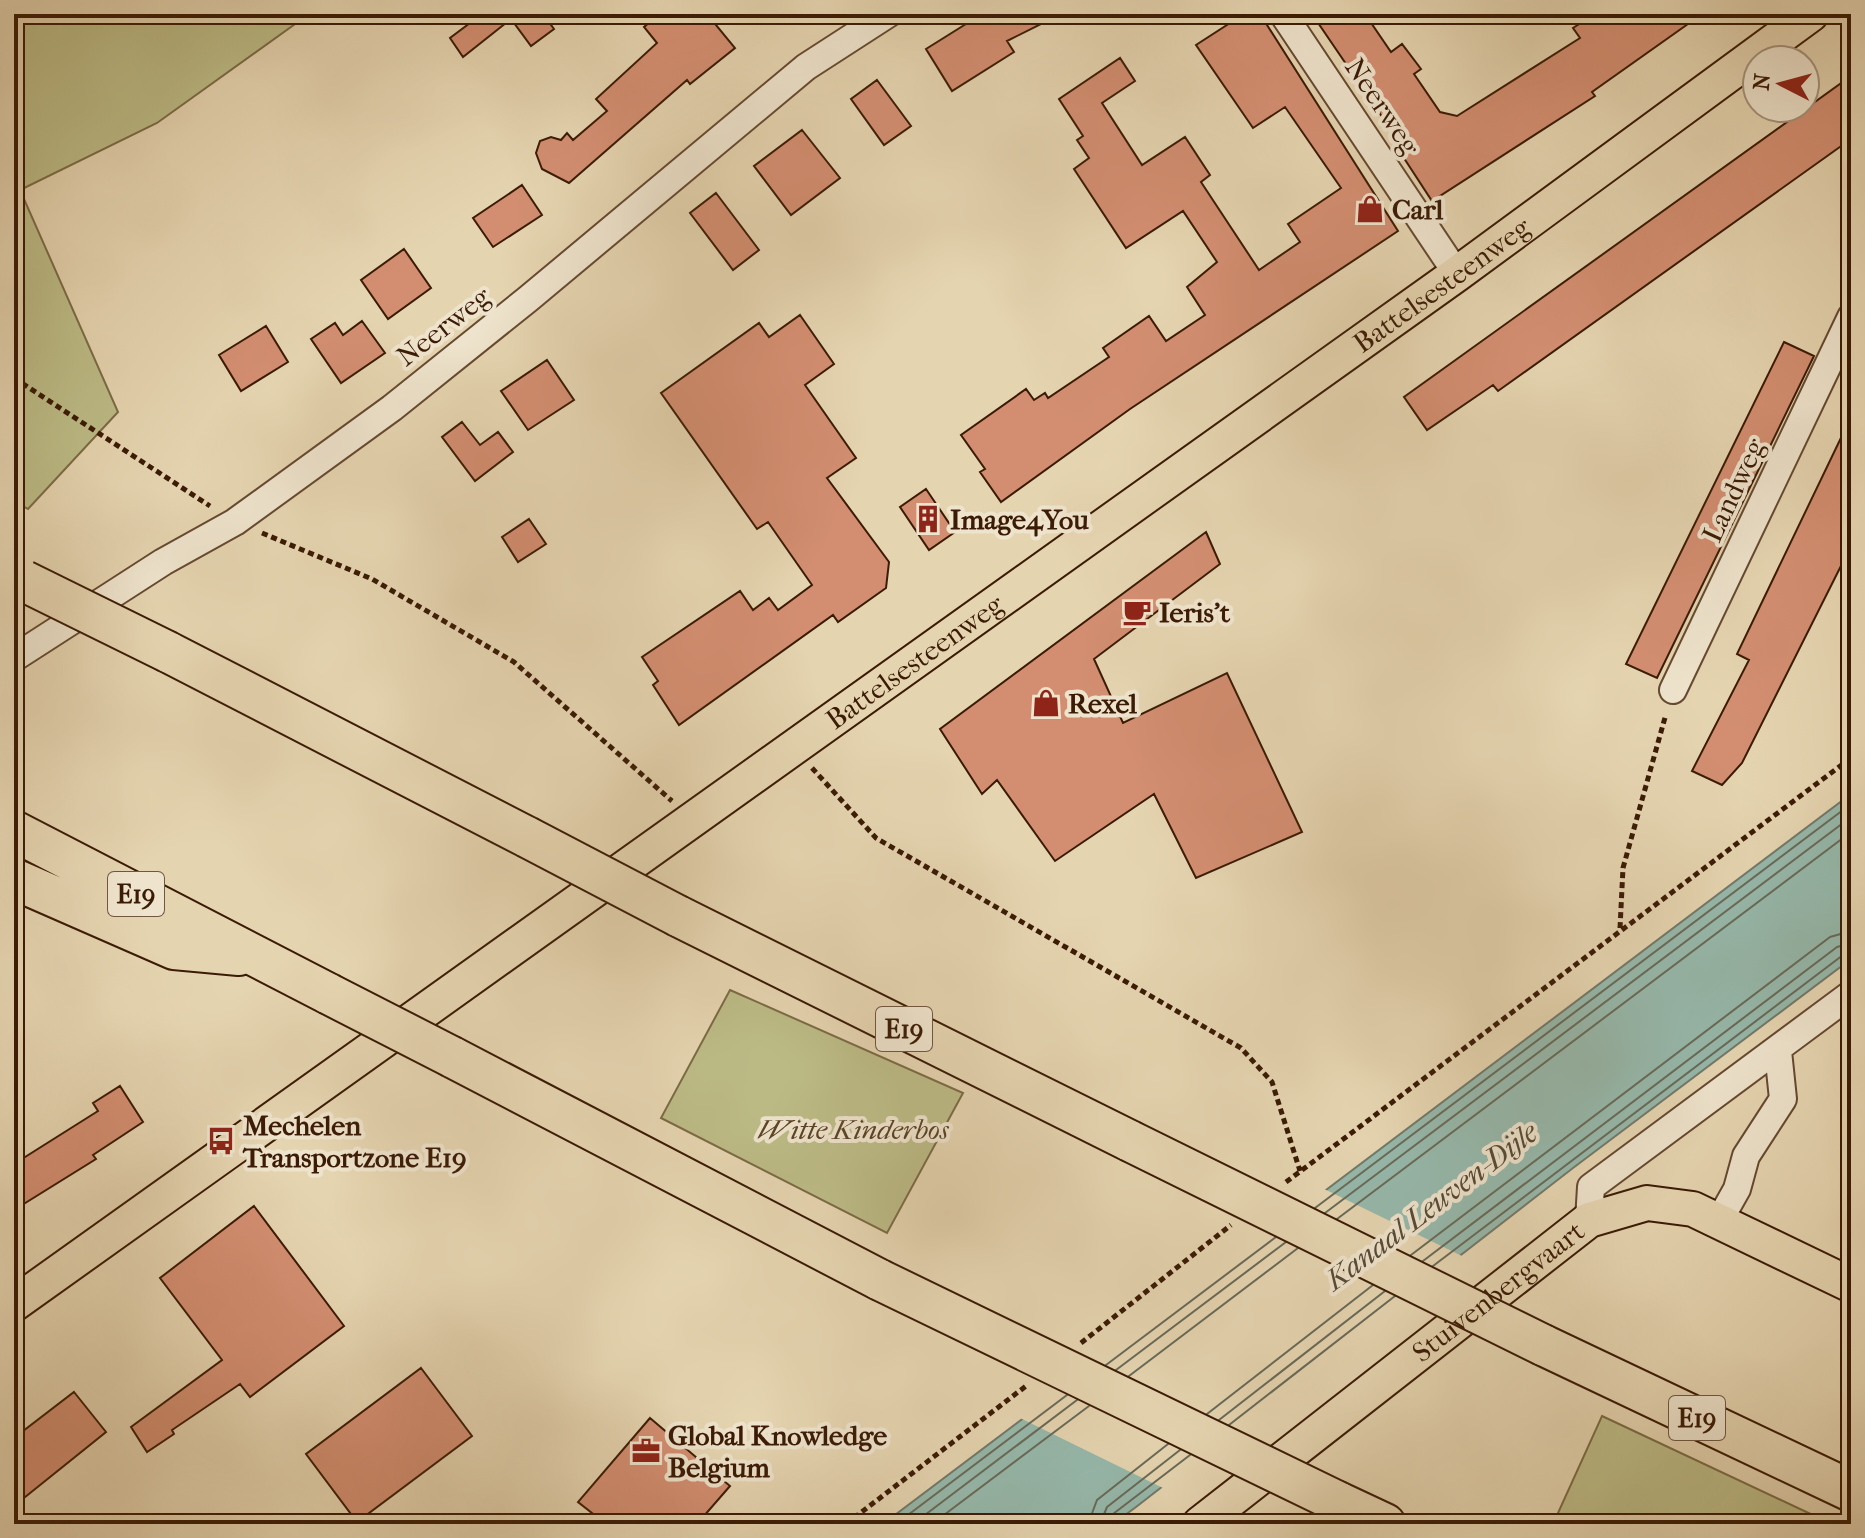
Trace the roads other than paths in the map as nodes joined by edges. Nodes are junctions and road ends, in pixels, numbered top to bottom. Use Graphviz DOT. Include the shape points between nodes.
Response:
graph roads {
  1 [pos="888,14"];
  2 [pos="1283,14"];
  3 [pos="1811,14"];
  4 [pos="1457,274"];
  5 [pos="1851,317"];
  6 [pos="19,578"];
  7 [pos="14,658"];
  8 [pos="1673,690"];
  9 [pos="14,831"];
  10 [pos="14,879"];
  11 [pos="259,957"];
  12 [pos="1851,994"];
  13 [pos="1778,1051"];
  14 [pos="1589,1220"];
  15 [pos="1719,1221"];
  16 [pos="1851,1285"];
  17 [pos="14,1304"];
  18 [pos="1851,1491"];
  19 [pos="1200,1524"];
  20 [pos="1385,1524"];
  1 -- 7 [label="street, Neerweg" via="806,67 392,408 235,522"];
  2 -- 4 [label="street, Neerweg"];
  3 -- 4 [label="main road, Battelsesteenweg"];
  4 -- 17 [label="main road, Battelsesteenweg"];
  5 -- 8 [label="street, Landweg"];
  6 -- 18 [label="highway, E19, bridge" via="678,916 1543,1345"];
  9 -- 11 [label="highway, E19"];
  10 -- 11 [label="highway" via="174,949"];
  11 -- 20 [label="highway, E19, bridge" via="880,1280"];
  12 -- 13 [label="street, Stuivenbergvaart"];
  13 -- 14 [label="street, Stuivenbergvaart" via="1591,1187"];
  13 -- 15 [label="street" via="1783,1099 1746,1156 1737,1189"];
  14 -- 15 [label="main road" via="1647,1203 1693,1209"];
  14 -- 19 [label="main road, Stuivenbergvaart"];
  15 -- 16 [label="main road"];
}
